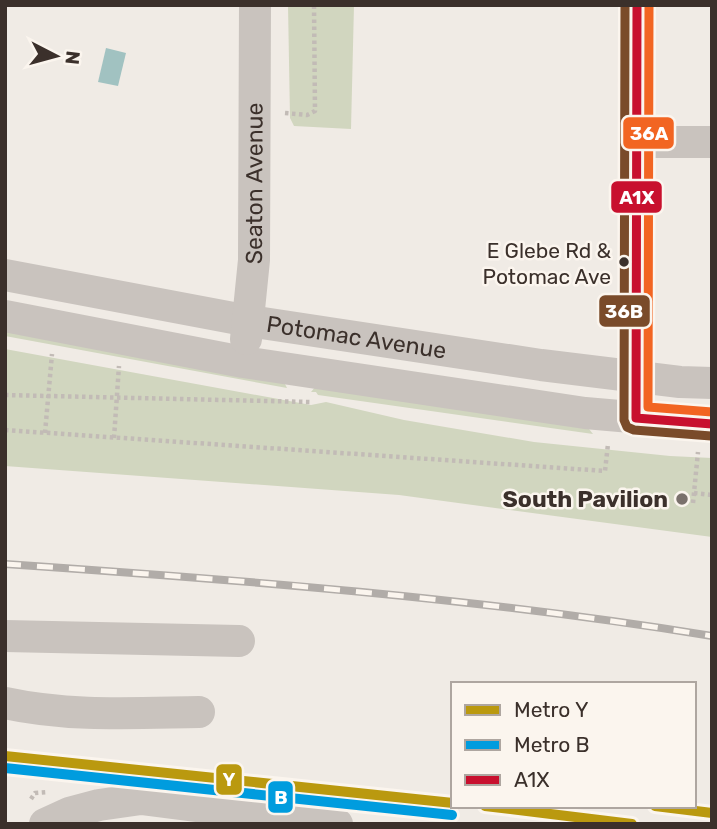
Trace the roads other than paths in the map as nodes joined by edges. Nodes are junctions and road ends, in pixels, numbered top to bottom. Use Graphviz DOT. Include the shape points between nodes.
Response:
graph roads {
  1 [pos="255,5"];
  2 [pos="637,5"];
  3 [pos="637,142"];
  4 [pos="712,142"];
  5 [pos="5,275"];
  6 [pos="5,316"];
  7 [pos="249,321"];
  8 [pos="243,362"];
  9 [pos="637,377"];
  10 [pos="712,383"];
  11 [pos="636,418"];
  12 [pos="712,424"];
  13 [pos="5,636"];
  14 [pos="239,641"];
  15 [pos="5,703"];
  16 [pos="199,712"];
  17 [pos="45,824"];
  18 [pos="337,824"];
  1 -- 7 [label="street, Seaton Avenue" via="255,253"];
  2 -- 3 [label="street"];
  3 -- 4 [label="street"];
  3 -- 9 [label="street"];
  5 -- 7 [label="street, Potomac Avenue"];
  6 -- 8 [label="street, Potomac Avenue"];
  7 -- 8 [label="street, Seaton Avenue"];
  7 -- 9 [label="street, Potomac Avenue"];
  8 -- 11 [label="street, Potomac Avenue"];
  9 -- 10 [label="street, Potomac Avenue"];
  9 -- 11 [label="street"];
  11 -- 12 [label="street, Potomac Avenue"];
  13 -- 14 [label="street"];
  15 -- 16 [label="street" via="70,713"];
  17 -- 18 [label="street" via="99,805 141,799"];
}
